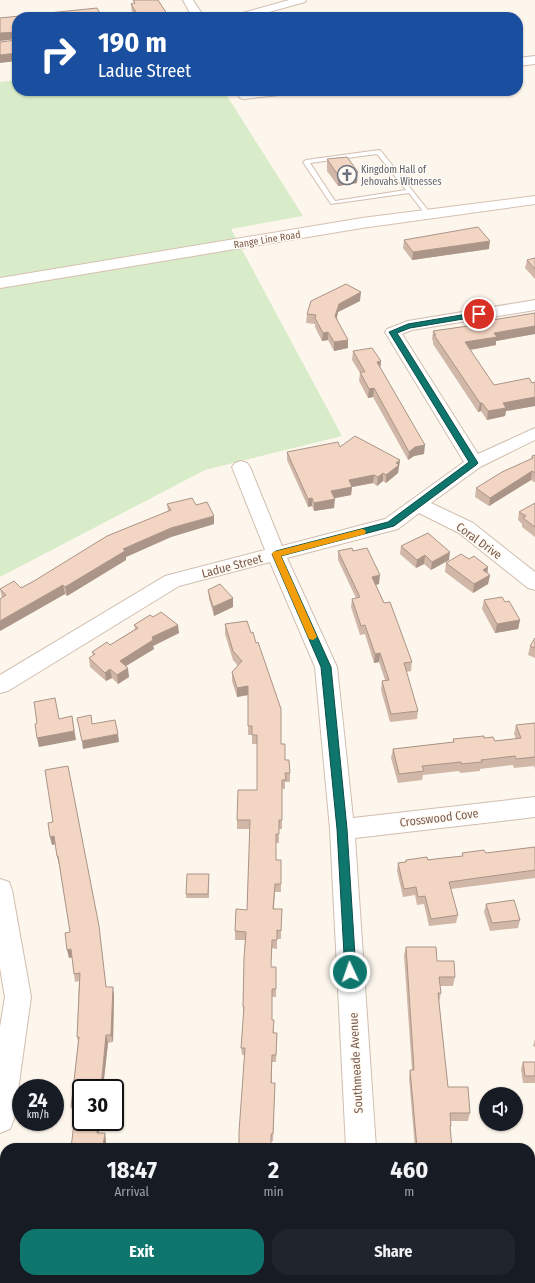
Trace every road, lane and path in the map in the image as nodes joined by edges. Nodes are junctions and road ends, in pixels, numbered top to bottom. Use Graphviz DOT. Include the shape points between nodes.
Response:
graph roads {
  1 [pos="188,0"];
  2 [pos="301,0"];
  3 [pos="195,12"];
  4 [pos="257,12"];
  5 [pos="535,60"];
  6 [pos="523,61"];
  7 [pos="411,191"];
  8 [pos="535,200"];
  9 [pos="428,214"];
  10 [pos="0,283"];
  11 [pos="535,305"];
  12 [pos="535,433"];
  13 [pos="474,463"];
  14 [pos="241,467"];
  15 [pos="419,505"];
  16 [pos="276,554"];
  17 [pos="535,583"];
  18 [pos="0,685"];
  19 [pos="535,807"];
  20 [pos="342,829"];
  21 [pos="0,890"];
  22 [pos="9,999"];
  23 [pos="0,1119"];
  24 [pos="360,1143"];
  1 -- 3 [label="street"];
  2 -- 4 [label="street"];
  5 -- 6 [label="street"];
  7 -- 7 [label="lane" via="379,152 306,162 333,203"];
  7 -- 9 [label="lane"];
  8 -- 9 [label="main road, Range Line Road"];
  9 -- 10 [label="main road, Range Line Road"];
  11 -- 13 [label="street" via="408,326 393,332"];
  12 -- 13 [label="street, Ladue Street"];
  13 -- 15 [label="street, Ladue Street"];
  14 -- 16 [label="street, Southmeade Avenue"];
  15 -- 16 [label="street, Ladue Street" via="391,524"];
  15 -- 17 [label="street, Coral Drive" via="466,528"];
  16 -- 18 [label="street, Ladue Street" via="172,581"];
  16 -- 20 [label="street, Southmeade Avenue" via="326,667"];
  19 -- 20 [label="street, Crosswood Cove"];
  20 -- 24 [label="street, Southmeade Avenue"];
  21 -- 22 [label="street"];
  22 -- 23 [label="street"];
}
